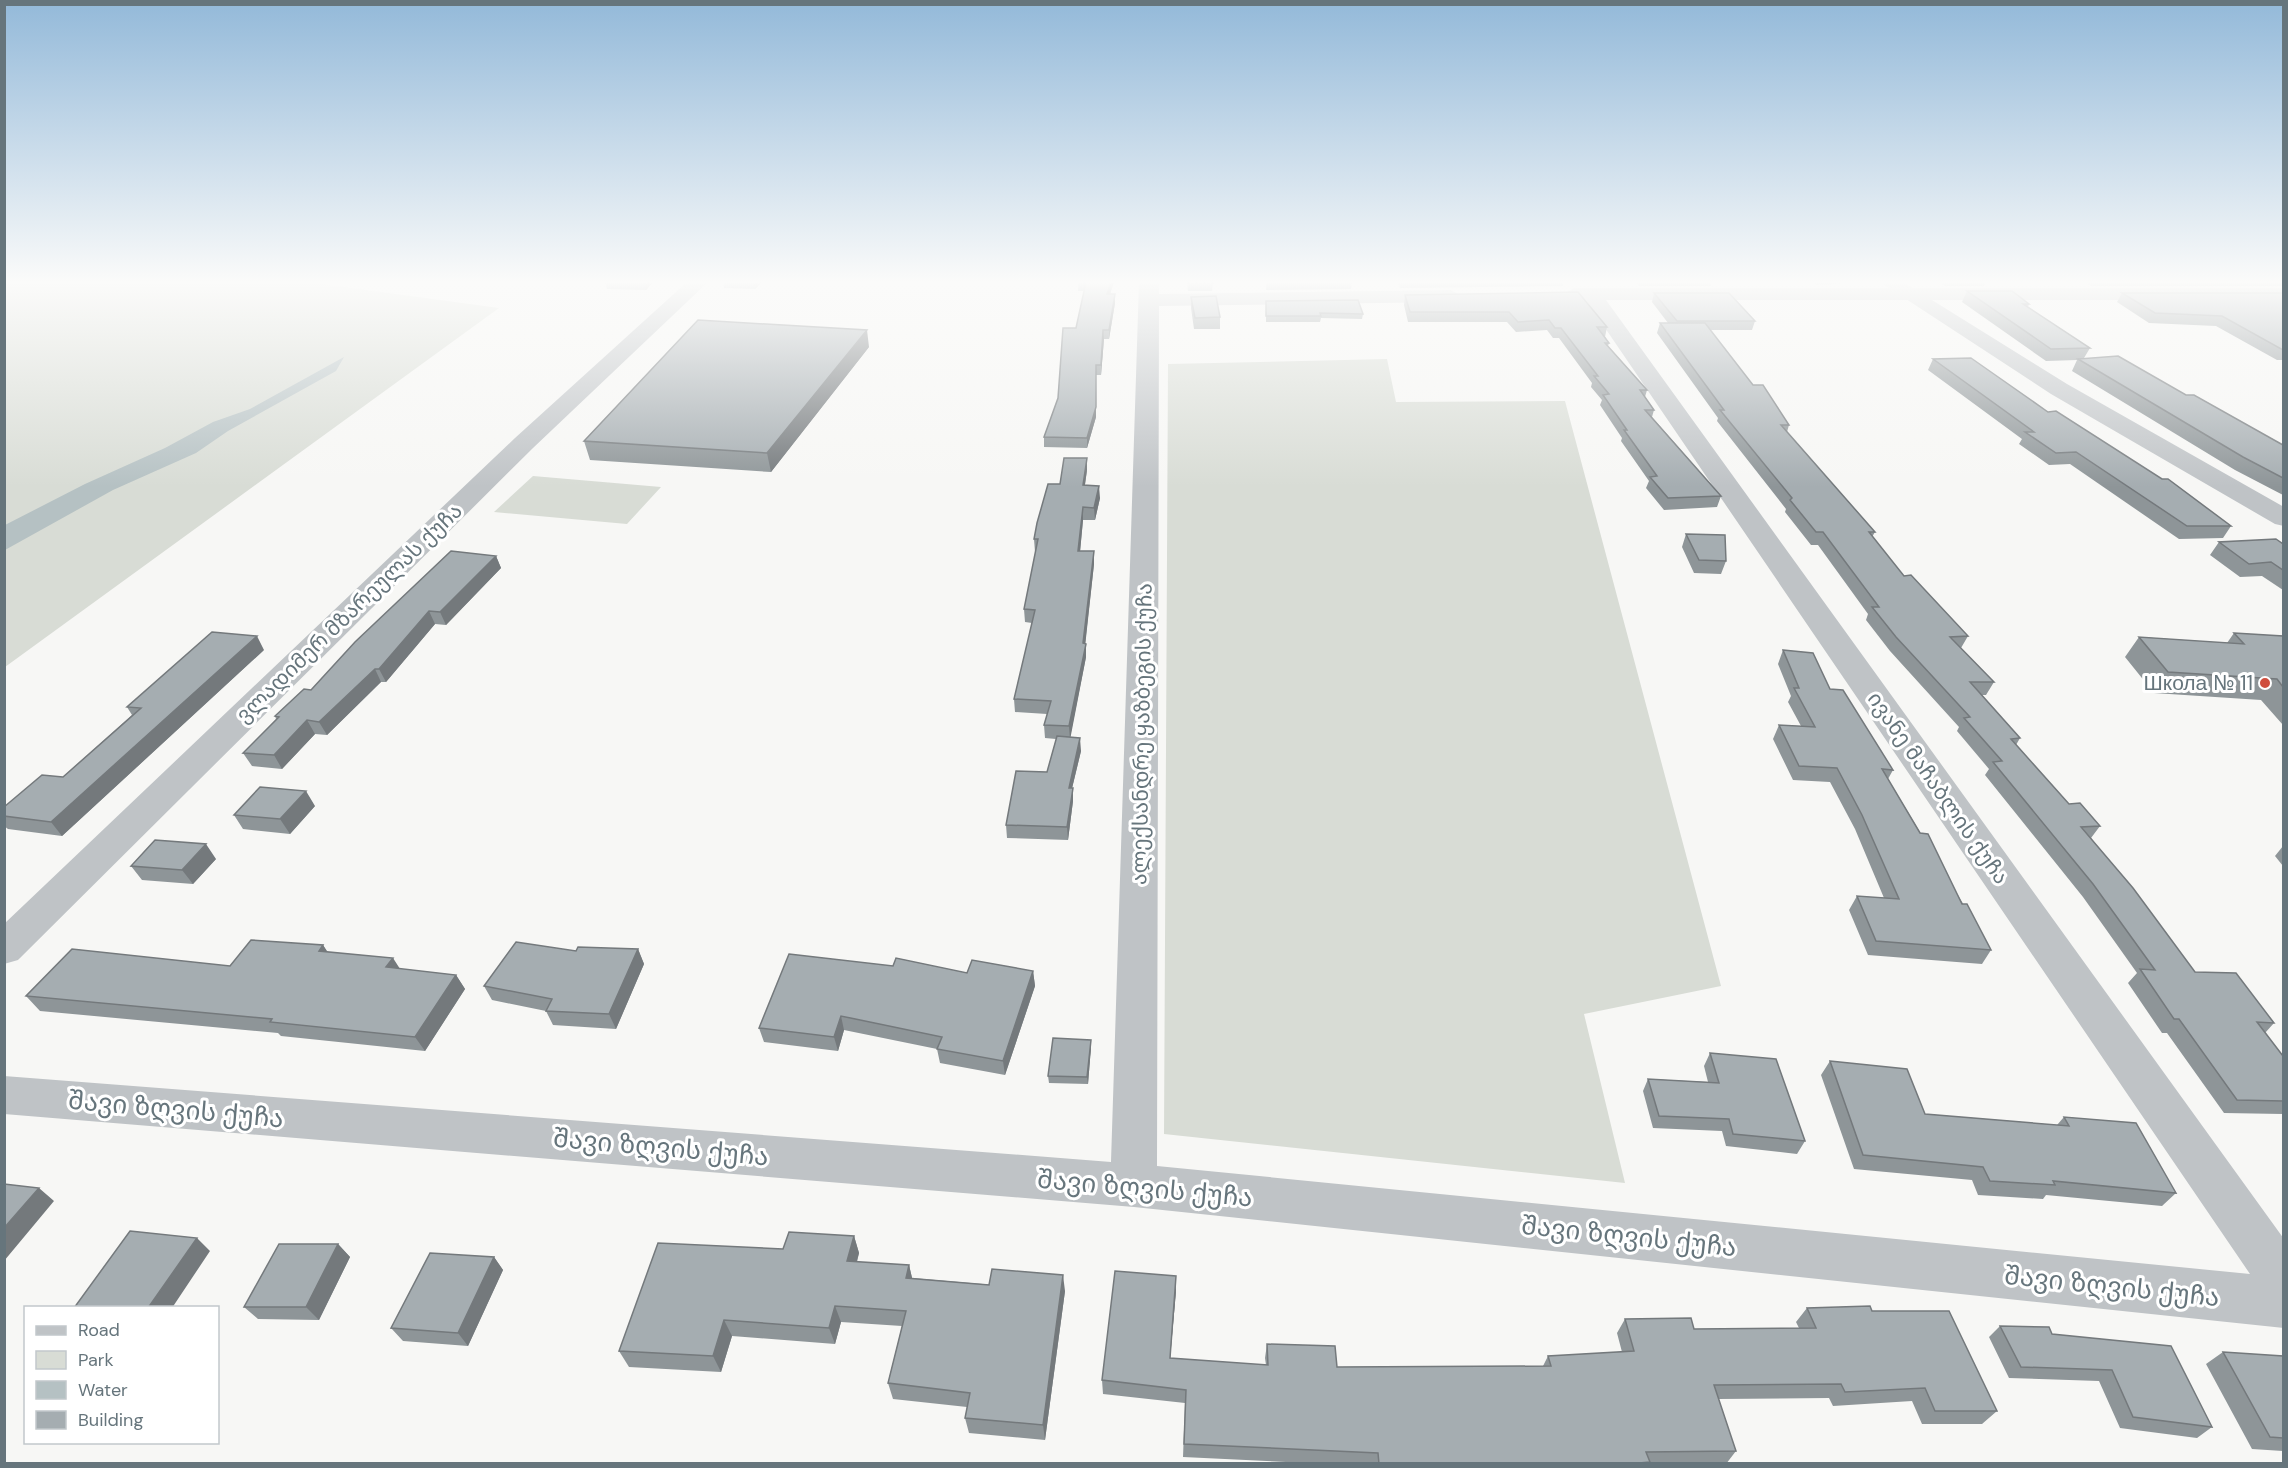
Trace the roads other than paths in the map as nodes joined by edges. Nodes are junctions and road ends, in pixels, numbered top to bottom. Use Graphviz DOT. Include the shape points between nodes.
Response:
graph roads {
  1 [pos="624,351"];
  2 [pos="1148,351"];
  3 [pos="1632,351"];
  4 [pos="1998,351"];
  5 [pos="2283,518"];
  6 [pos="4,949"];
  7 [pos="4,1095"];
  8 [pos="1134,1185"];
  9 [pos="2283,1281"];
  10 [pos="2283,1303"];
  1 -- 6 [label="street, ვლადიმერ მზარეულას ქუჩა"];
  2 -- 8 [label="street, ალექსანდრე ყაზბეგის ქუჩა"];
  3 -- 9 [label="street, ივანე მაჩაბლის ქუჩა"];
  4 -- 5 [label="street"];
  7 -- 8 [label="street, შავი ზღვის ქუჩა"];
  8 -- 10 [label="street, შავი ზღვის ქუჩა"];
}
